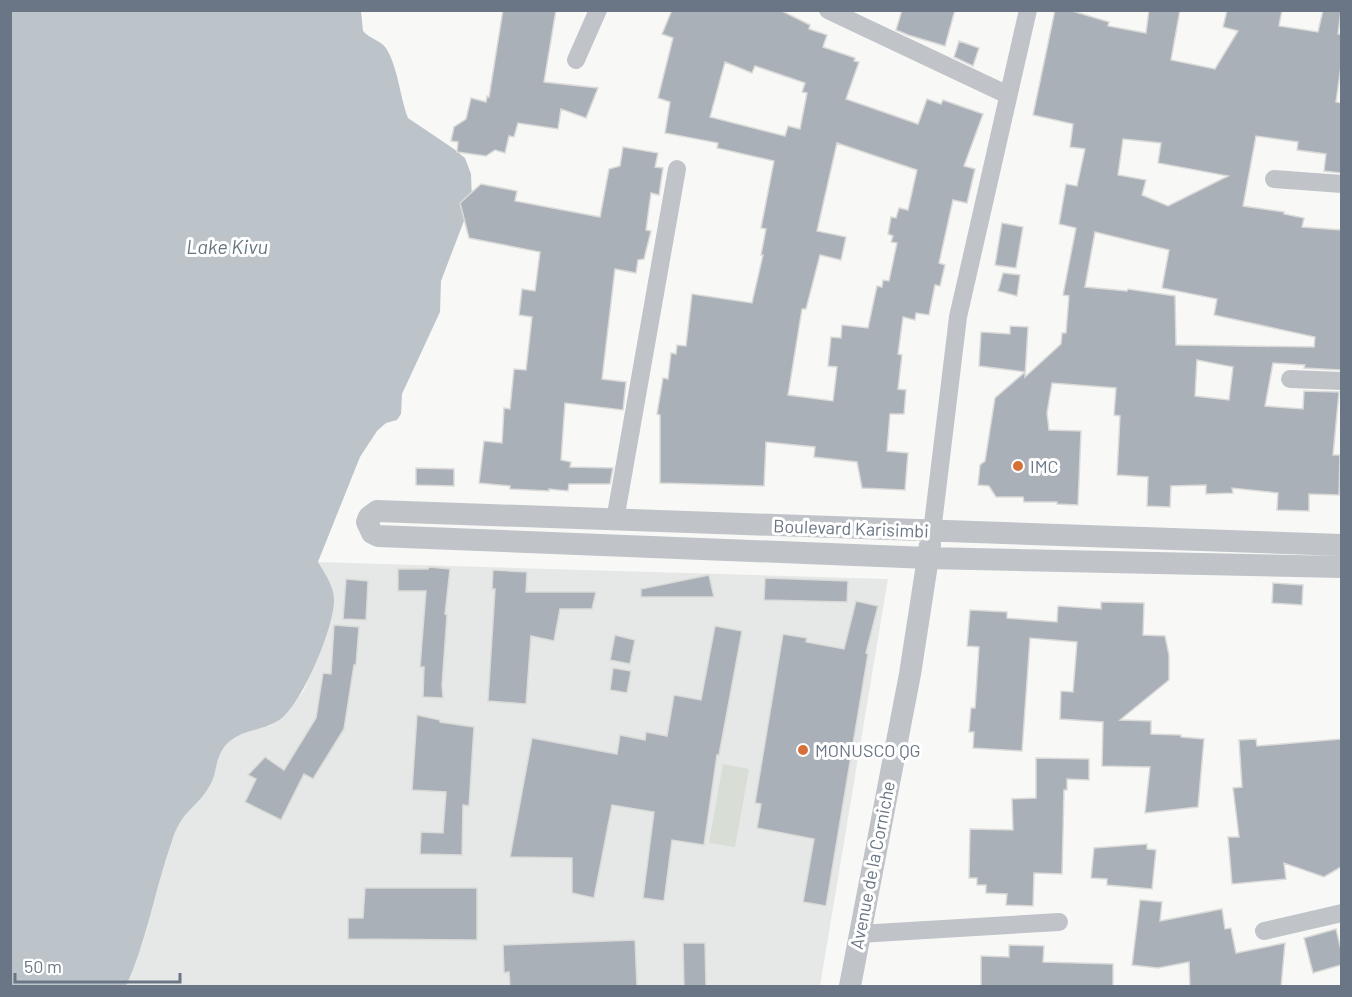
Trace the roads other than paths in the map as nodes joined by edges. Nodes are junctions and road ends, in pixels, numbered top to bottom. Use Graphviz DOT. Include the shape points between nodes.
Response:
graph roads {
  1 [pos="598,10"];
  2 [pos="828,10"];
  3 [pos="1028,10"];
  4 [pos="576,60"];
  5 [pos="1008,95"];
  6 [pos="677,168"];
  7 [pos="1274,179"];
  8 [pos="1341,184"];
  9 [pos="1290,380"];
  10 [pos="1341,381"];
  11 [pos="615,520"];
  12 [pos="933,531"];
  13 [pos="1341,545"];
  14 [pos="928,558"];
  15 [pos="1341,567"];
  16 [pos="1341,913"];
  17 [pos="1059,922"];
  18 [pos="1264,931"];
  19 [pos="859,934"];
  20 [pos="850,987"];
  1 -- 4 [label="street"];
  2 -- 5 [label="street"];
  3 -- 5 [label="street"];
  5 -- 12 [label="street" via="958,317"];
  6 -- 11 [label="street"];
  7 -- 8 [label="street"];
  9 -- 10 [label="street"];
  11 -- 12 [label="street, Boulevard Karisimbi"];
  11 -- 14 [label="street, Boulevard Karisimbi" via="377,511 367,522 378,536"];
  12 -- 13 [label="street, Boulevard Karisimbi"];
  12 -- 14 [label="street, Avenue de la Corniche"];
  14 -- 15 [label="street"];
  14 -- 19 [label="street, Avenue de la Corniche" via="910,674"];
  16 -- 18 [label="street"];
  17 -- 19 [label="street"];
  19 -- 20 [label="street, Avenue de la Corniche"];
}
